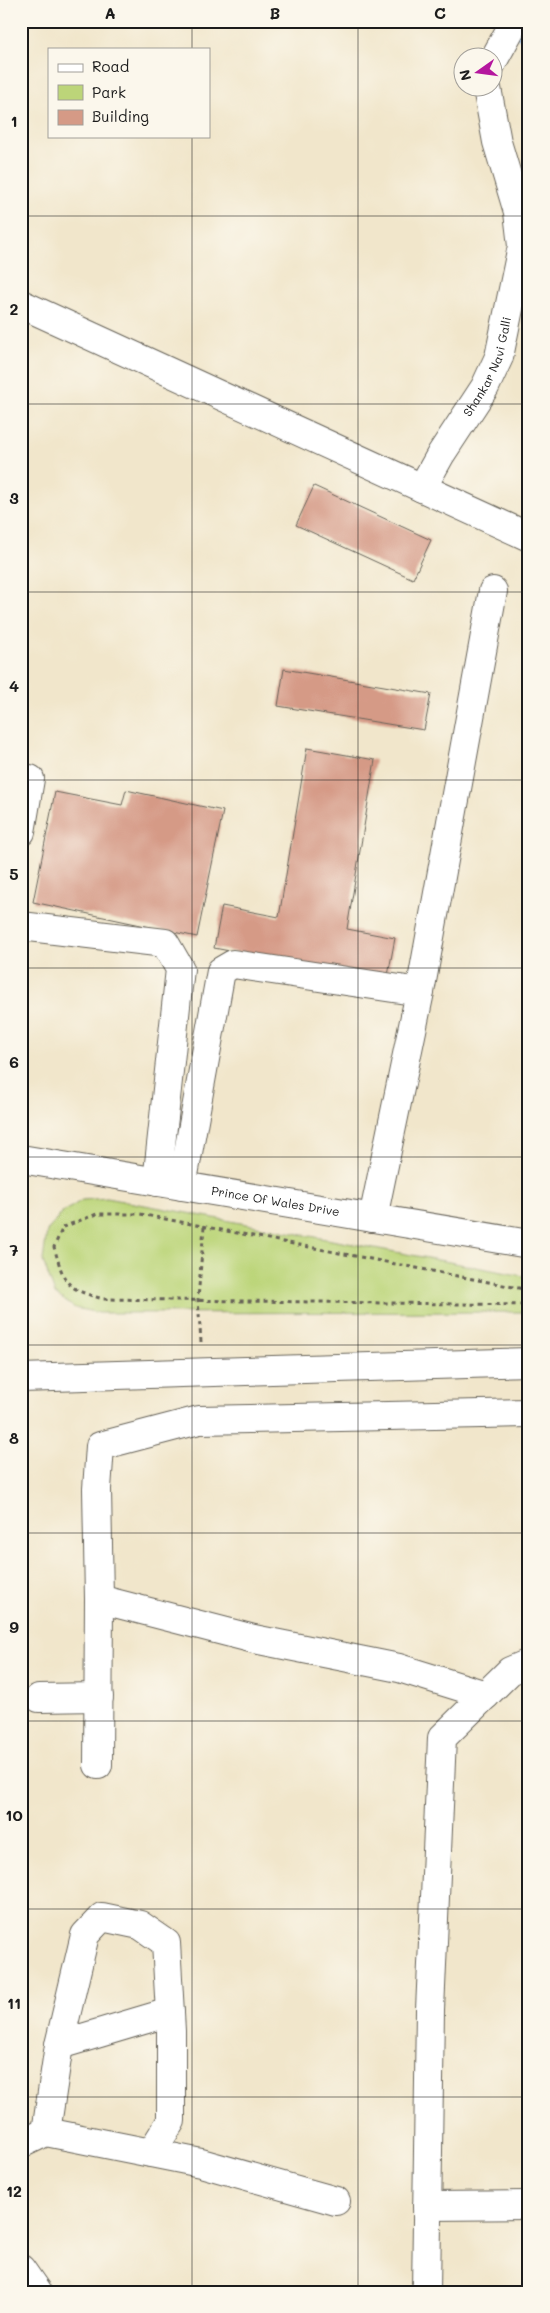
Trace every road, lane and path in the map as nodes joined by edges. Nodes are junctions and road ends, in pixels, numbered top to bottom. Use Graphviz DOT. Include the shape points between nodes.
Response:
graph roads {
  1 [pos="515,21"];
  2 [pos="501,48"];
  3 [pos="489,98"];
  4 [pos="21,304"];
  5 [pos="422,488"];
  6 [pos="529,537"];
  7 [pos="493,591"];
  8 [pos="30,779"];
  9 [pos="21,832"];
  10 [pos="21,926"];
  11 [pos="420,992"];
  12 [pos="21,1159"];
  13 [pos="170,1184"];
  14 [pos="373,1218"];
  15 [pos="204,1226"];
  16 [pos="529,1244"];
  17 [pos="529,1290"];
  18 [pos="198,1299"];
  19 [pos="529,1305"];
  20 [pos="529,1362"];
  21 [pos="204,1373"];
  22 [pos="21,1378"];
  23 [pos="529,1413"];
  24 [pos="99,1599"];
  25 [pos="529,1663"];
  26 [pos="486,1695"];
  27 [pos="39,1698"];
  28 [pos="99,1698"];
  29 [pos="98,1765"];
  30 [pos="170,2012"];
  31 [pos="59,2045"];
  32 [pos="46,2132"];
  33 [pos="21,2144"];
  34 [pos="151,2153"];
  35 [pos="336,2201"];
  36 [pos="529,2205"];
  37 [pos="427,2206"];
  38 [pos="21,2269"];
  39 [pos="37,2292"];
  40 [pos="426,2292"];
  1 -- 2 [label="street"];
  3 -- 5 [label="street, Shankar Navi Galli" via="497,142 518,212 522,246 499,357 485,387"];
  4 -- 5 [label="street"];
  5 -- 6 [label="street"];
  7 -- 11 [label="street"];
  8 -- 9 [label="street"];
  10 -- 13 [label="street" via="165,943 180,969"];
  11 -- 13 [label="street" via="233,964 221,971"];
  11 -- 14 [label="street"];
  12 -- 13 [label="street, Prince Of Wales Drive"];
  13 -- 14 [label="street, Prince Of Wales Drive"];
  14 -- 16 [label="street, Prince Of Wales Drive"];
  15 -- 17 [label="path"];
  15 -- 18 [label="path"];
  15 -- 18 [label="path" via="140,1214 96,1214 63,1227 54,1247 64,1280 77,1292 103,1299"];
  18 -- 19 [label="path"];
  18 -- 21 [label="path"];
  20 -- 21 [label="street"];
  21 -- 22 [label="street"];
  23 -- 24 [label="street" via="198,1420 100,1446 97,1489"];
  24 -- 26 [label="street" via="254,1639 399,1668"];
  24 -- 28 [label="street"];
  25 -- 26 [label="street" via="510,1671"];
  26 -- 37 [label="street" via="442,1738 430,2010"];
  27 -- 28 [label="street"];
  28 -- 29 [label="street"];
  30 -- 31 [label="street"];
  30 -- 31 [label="street" via="166,1943 140,1925 102,1918 85,1935"];
  30 -- 34 [label="street" via="171,2121"];
  31 -- 32 [label="street"];
  32 -- 33 [label="street"];
  32 -- 34 [label="street"];
  34 -- 35 [label="street"];
  36 -- 37 [label="street"];
  37 -- 40 [label="street"];
  38 -- 39 [label="street"];
}
